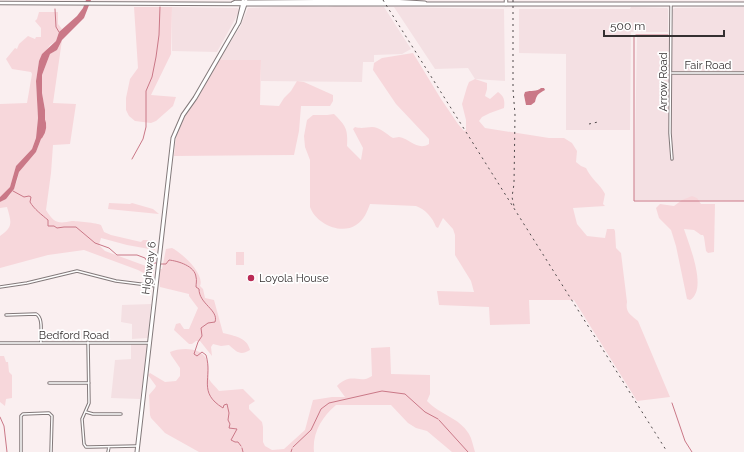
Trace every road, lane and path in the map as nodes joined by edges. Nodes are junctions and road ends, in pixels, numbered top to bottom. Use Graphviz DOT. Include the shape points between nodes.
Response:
graph roads {
  1 [pos="506,0"];
  2 [pos="564,0"];
  3 [pos="567,0"];
  4 [pos="244,2"];
  5 [pos="406,2"];
  6 [pos="0,3"];
  7 [pos="506,4"];
  8 [pos="744,4"];
  9 [pos="566,5"];
  10 [pos="671,5"];
  11 [pos="671,73"];
  12 [pos="744,73"];
  13 [pos="672,159"];
  14 [pos="156,286"];
  15 [pos="0,287"];
  16 [pos="6,314"];
  17 [pos="88,342"];
  18 [pos="0,343"];
  19 [pos="41,343"];
  20 [pos="149,343"];
  21 [pos="49,383"];
  22 [pos="88,383"];
  23 [pos="86,412"];
  24 [pos="121,414"];
  25 [pos="137,446"];
  26 [pos="109,447"];
  27 [pos="21,452"];
  28 [pos="51,452"];
  29 [pos="108,452"];
  30 [pos="137,452"];
  1 -- 7 [label="main road"];
  2 -- 9 [label="street"];
  3 -- 9 [label="street"];
  4 -- 5 [label="main road"];
  4 -- 6 [label="main road" via="194,5"];
  4 -- 14 [label="main road, Highway 6" via="243,15 183,115 173,138"];
  5 -- 7 [label="main road"];
  7 -- 9 [label="main road"];
  8 -- 10 [label="main road"];
  9 -- 10 [label="main road"];
  10 -- 11 [label="street, Arrow Road"];
  11 -- 12 [label="street, Fair Road"];
  11 -- 13 [label="street, Arrow Road"];
  14 -- 15 [label="street" via="116,281 77,271"];
  14 -- 20 [label="main road, Highway 6"];
  16 -- 19 [label="street" via="38,315"];
  17 -- 19 [label="street, Bedford Road"];
  17 -- 20 [label="street, Bedford Road"];
  17 -- 22 [label="street"];
  18 -- 19 [label="street, Bedford Road"];
  20 -- 25 [label="main road, Highway 6"];
  21 -- 22 [label="street"];
  22 -- 23 [label="street" via="89,403"];
  23 -- 24 [label="street"];
  23 -- 26 [label="street" via="82,420 84,444 86,447"];
  25 -- 26 [label="street"];
  25 -- 30 [label="main road, Highway 6"];
  26 -- 29 [label="street"];
  27 -- 28 [label="street" via="23,414 50,413"];
}
